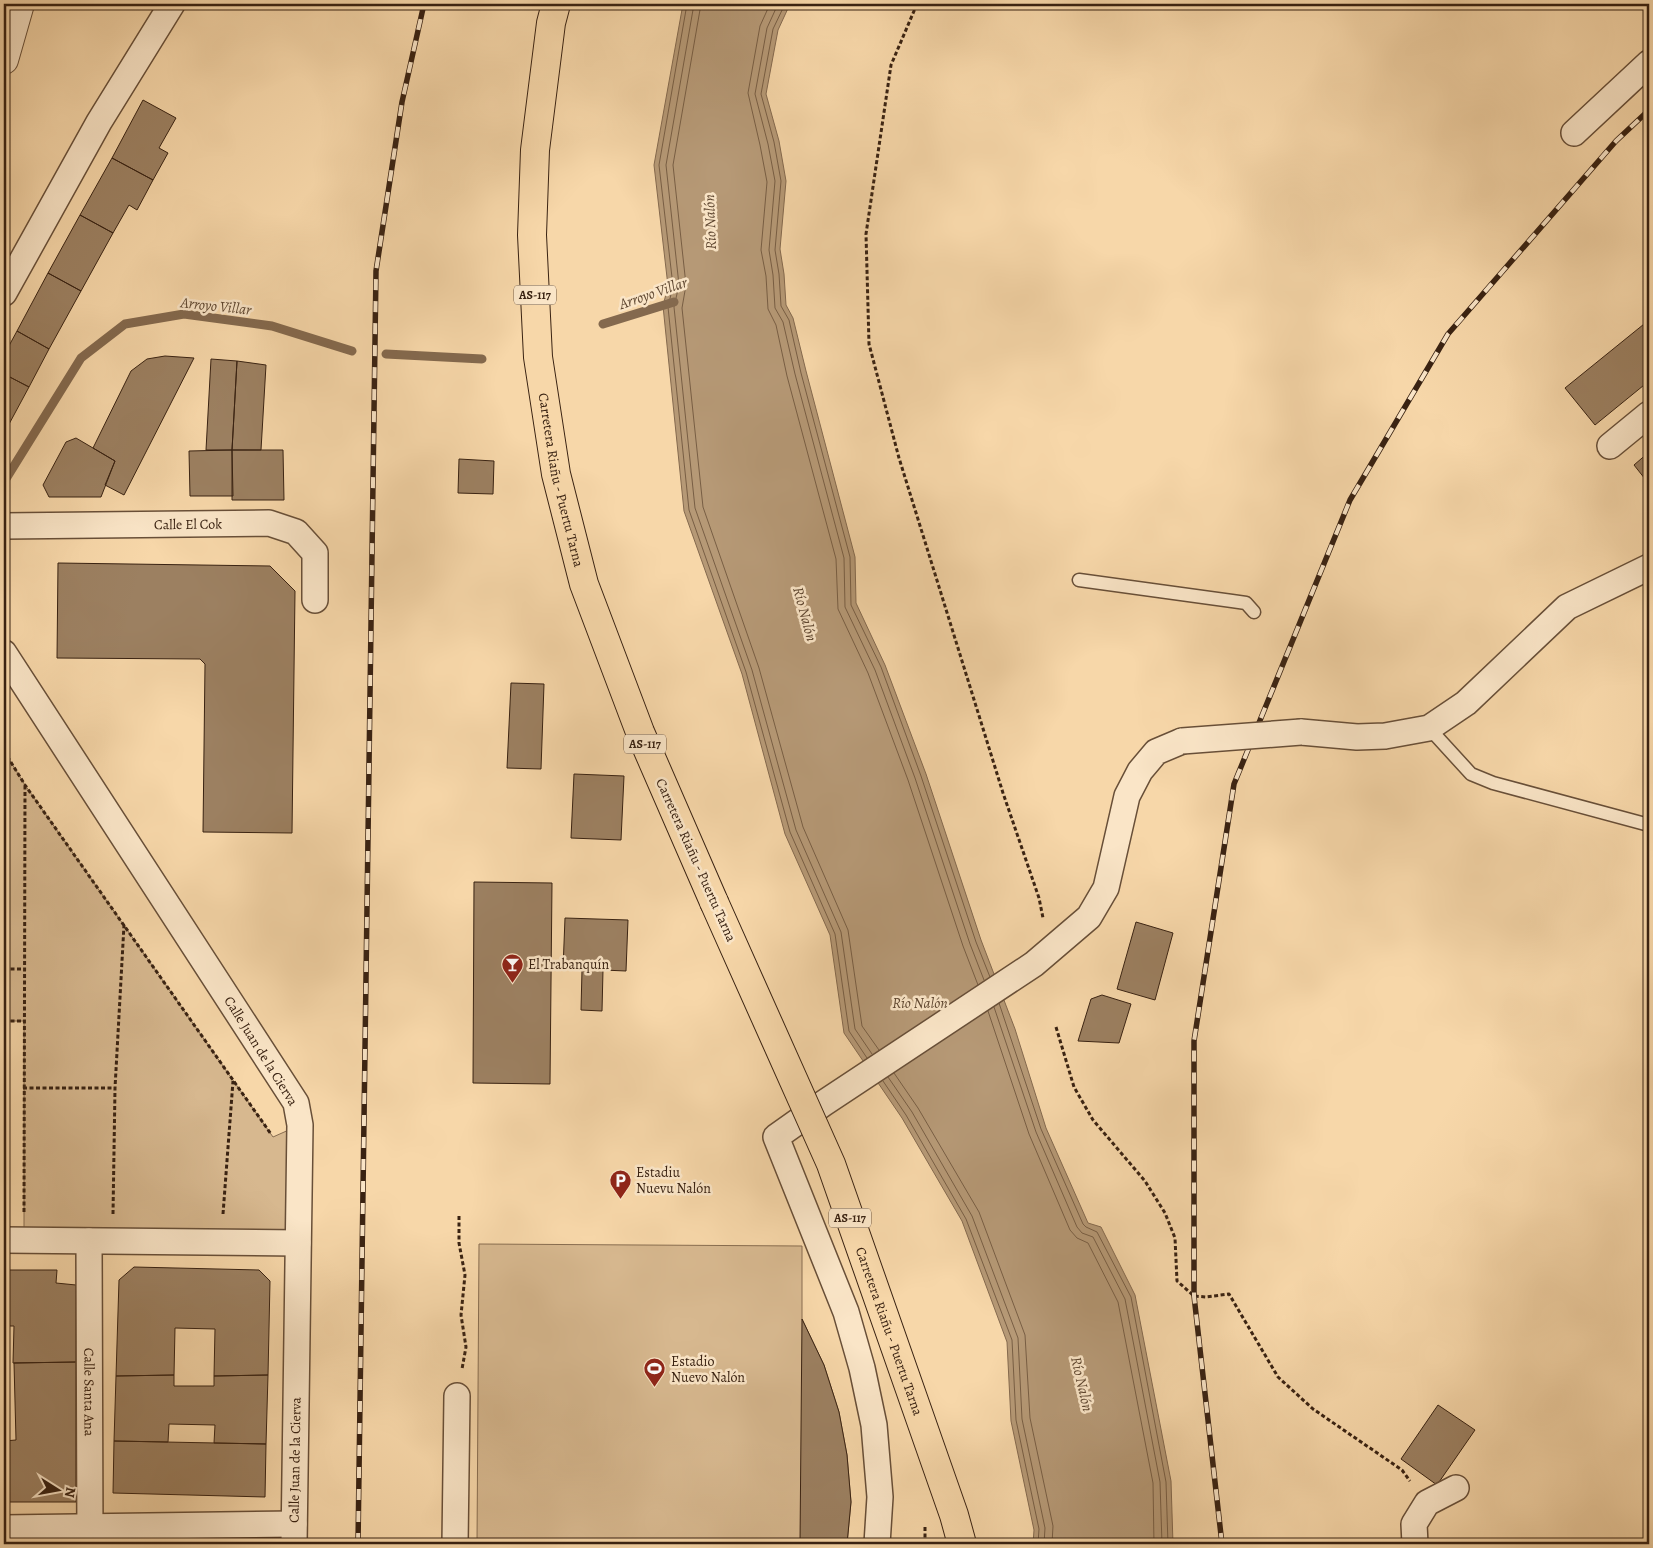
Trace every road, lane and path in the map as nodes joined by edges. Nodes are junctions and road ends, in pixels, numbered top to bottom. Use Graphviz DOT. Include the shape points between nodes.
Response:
graph roads {
  1 [pos="20,4"];
  2 [pos="172,4"];
  3 [pos="556,4"];
  4 [pos="917,4"];
  5 [pos="4,60"];
  6 [pos="1649,63"];
  7 [pos="1574,134"];
  8 [pos="4,293"];
  9 [pos="1649,414"];
  10 [pos="1610,446"];
  11 [pos="4,526"];
  12 [pos="1649,568"];
  13 [pos="1638,578"];
  14 [pos="1079,580"];
  15 [pos="315,600"];
  16 [pos="1254,612"];
  17 [pos="4,653"];
  18 [pos="1429,728"];
  19 [pos="4,751"];
  20 [pos="25,785"];
  21 [pos="1649,825"];
  22 [pos="124,925"];
  23 [pos="1042,957"];
  24 [pos="4,969"];
  25 [pos="24,969"];
  26 [pos="4,1021"];
  27 [pos="24,1021"];
  28 [pos="1056,1027"];
  29 [pos="233,1080"];
  30 [pos="23,1088"];
  31 [pos="115,1088"];
  32 [pos="300,1125"];
  33 [pos="459,1216"];
  34 [pos="14,1240"];
  35 [pos="101,1241"];
  36 [pos="221,1242"];
  37 [pos="298,1243"];
  38 [pos="457,1396"];
  39 [pos="1456,1488"];
  40 [pos="1427,1503"];
  41 [pos="4,1528"];
  42 [pos="294,1534"];
  43 [pos="90,1535"];
  44 [pos="455,1544"];
  45 [pos="877,1544"];
  46 [pos="962,1544"];
  47 [pos="1415,1544"];
  1 -- 5 [label="street"];
  2 -- 8 [label="street" via="99,122"];
  3 -- 46 [label="main road, Carretera Riañu - Puertu Tarna / AS-117, bridge" via="535,150 532,235 538,357 556,474 584,584 640,732 831,1164"];
  4 -- 23 [label="path" via="891,65 866,234 869,344 899,458 1039,898"];
  6 -- 7 [label="street"];
  9 -- 10 [label="street"];
  11 -- 15 [label="street, Calle El Cok" via="269,523 296,532 315,553"];
  12 -- 13 [label="street"];
  13 -- 18 [label="street" via="1567,607 1466,703"];
  14 -- 16 [label="lane" via="1246,603"];
  17 -- 32 [label="street, Calle Juan de la Cierva" via="296,1102"];
  18 -- 21 [label="lane" via="1470,774"];
  18 -- 23 [label="street, bridge" via="1385,736 1301,732 1182,741 1156,752 1127,796 1106,888 1089,917"];
  19 -- 20 [label="path"];
  20 -- 22 [label="path"];
  20 -- 25 [label="path"];
  22 -- 29 [label="path"];
  22 -- 31 [label="path"];
  23 -- 45 [label="street" via="776,1137 846,1312 862,1368 874,1425 880,1497"];
  24 -- 25 [label="path"];
  25 -- 27 [label="path"];
  26 -- 27 [label="path"];
  27 -- 30 [label="path"];
  28 -- 40 [label="path" via="1074,1087 1093,1120 1145,1181 1165,1213 1175,1238 1178,1281 1194,1296 1229,1294 1278,1377 1313,1409 1402,1470"];
  29 -- 32 [label="path" via="273,1137"];
  29 -- 36 [label="path"];
  30 -- 31 [label="path"];
  30 -- 34 [label="path"];
  31 -- 35 [label="path"];
  32 -- 37 [label="street, Calle Juan de la Cierva"];
  33 -- 38 [label="path" via="459,1244 465,1275 462,1315 466,1346"];
  34 -- 35 [label="street"];
  35 -- 36 [label="street"];
  35 -- 43 [label="street, Calle Santa Ana"];
  36 -- 37 [label="street"];
  37 -- 42 [label="street, Calle Juan de la Cierva"];
  38 -- 44 [label="street"];
  39 -- 40 [label="street"];
  40 -- 47 [label="street" via="1414,1524"];
  41 -- 43 [label="street"];
  42 -- 43 [label="street"];
}
